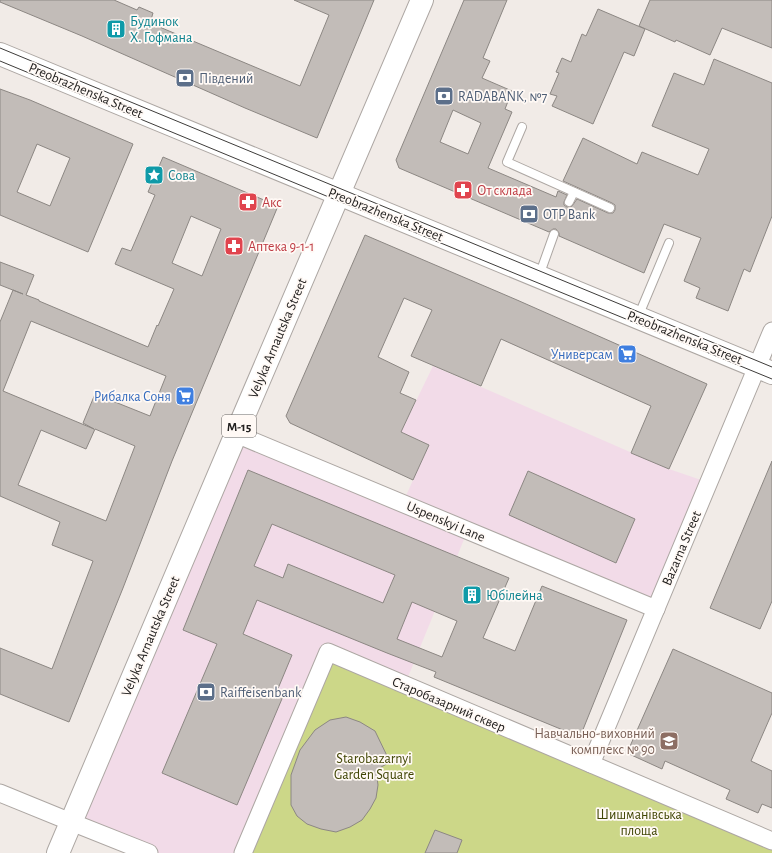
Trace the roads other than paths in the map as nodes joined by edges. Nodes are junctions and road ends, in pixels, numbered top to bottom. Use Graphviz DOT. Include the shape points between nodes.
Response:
graph roads {
  1 [pos="422,0"];
  2 [pos="0,54"];
  3 [pos="522,128"];
  4 [pos="574,192"];
  5 [pos="339,195"];
  6 [pos="569,202"];
  7 [pos="610,208"];
  8 [pos="554,234"];
  9 [pos="669,243"];
  10 [pos="538,277"];
  11 [pos="637,317"];
  12 [pos="772,331"];
  13 [pos="765,370"];
  14 [pos="236,434"];
  15 [pos="656,609"];
  16 [pos="591,764"];
  17 [pos="0,793"];
  18 [pos="71,822"];
  19 [pos="772,841"];
  20 [pos="58,853"];
  21 [pos="149,853"];
  22 [pos="243,853"];
  1 -- 5 [label="main road, Velyka Arnautska Street / М-15"];
  2 -- 5 [label="main road, Preobrazhenska Street"];
  3 -- 4 [label="lane" via="507,162"];
  4 -- 6 [label="lane"];
  4 -- 7 [label="lane"];
  5 -- 10 [label="main road, Preobrazhenska Street"];
  5 -- 14 [label="main road, Velyka Arnautska Street / М-15"];
  8 -- 10 [label="lane"];
  9 -- 11 [label="lane"];
  10 -- 11 [label="main road, Preobrazhenska Street"];
  11 -- 13 [label="main road, Preobrazhenska Street"];
  12 -- 13 [label="street, Bazarna Street"];
  13 -- 15 [label="street, Bazarna Street"];
  14 -- 15 [label="street, Uspenskyi Lane"];
  14 -- 18 [label="main road, Velyka Arnautska Street / М-15"];
  15 -- 16 [label="street, Bazarna Street"];
  16 -- 19 [label="street, Старобазарний сквер"];
  16 -- 22 [label="street, Старобазарний сквер" via="328,652"];
  17 -- 18 [label="street"];
  18 -- 20 [label="main road, Velyka Arnautska Street / М-15"];
  18 -- 21 [label="street"];
}
